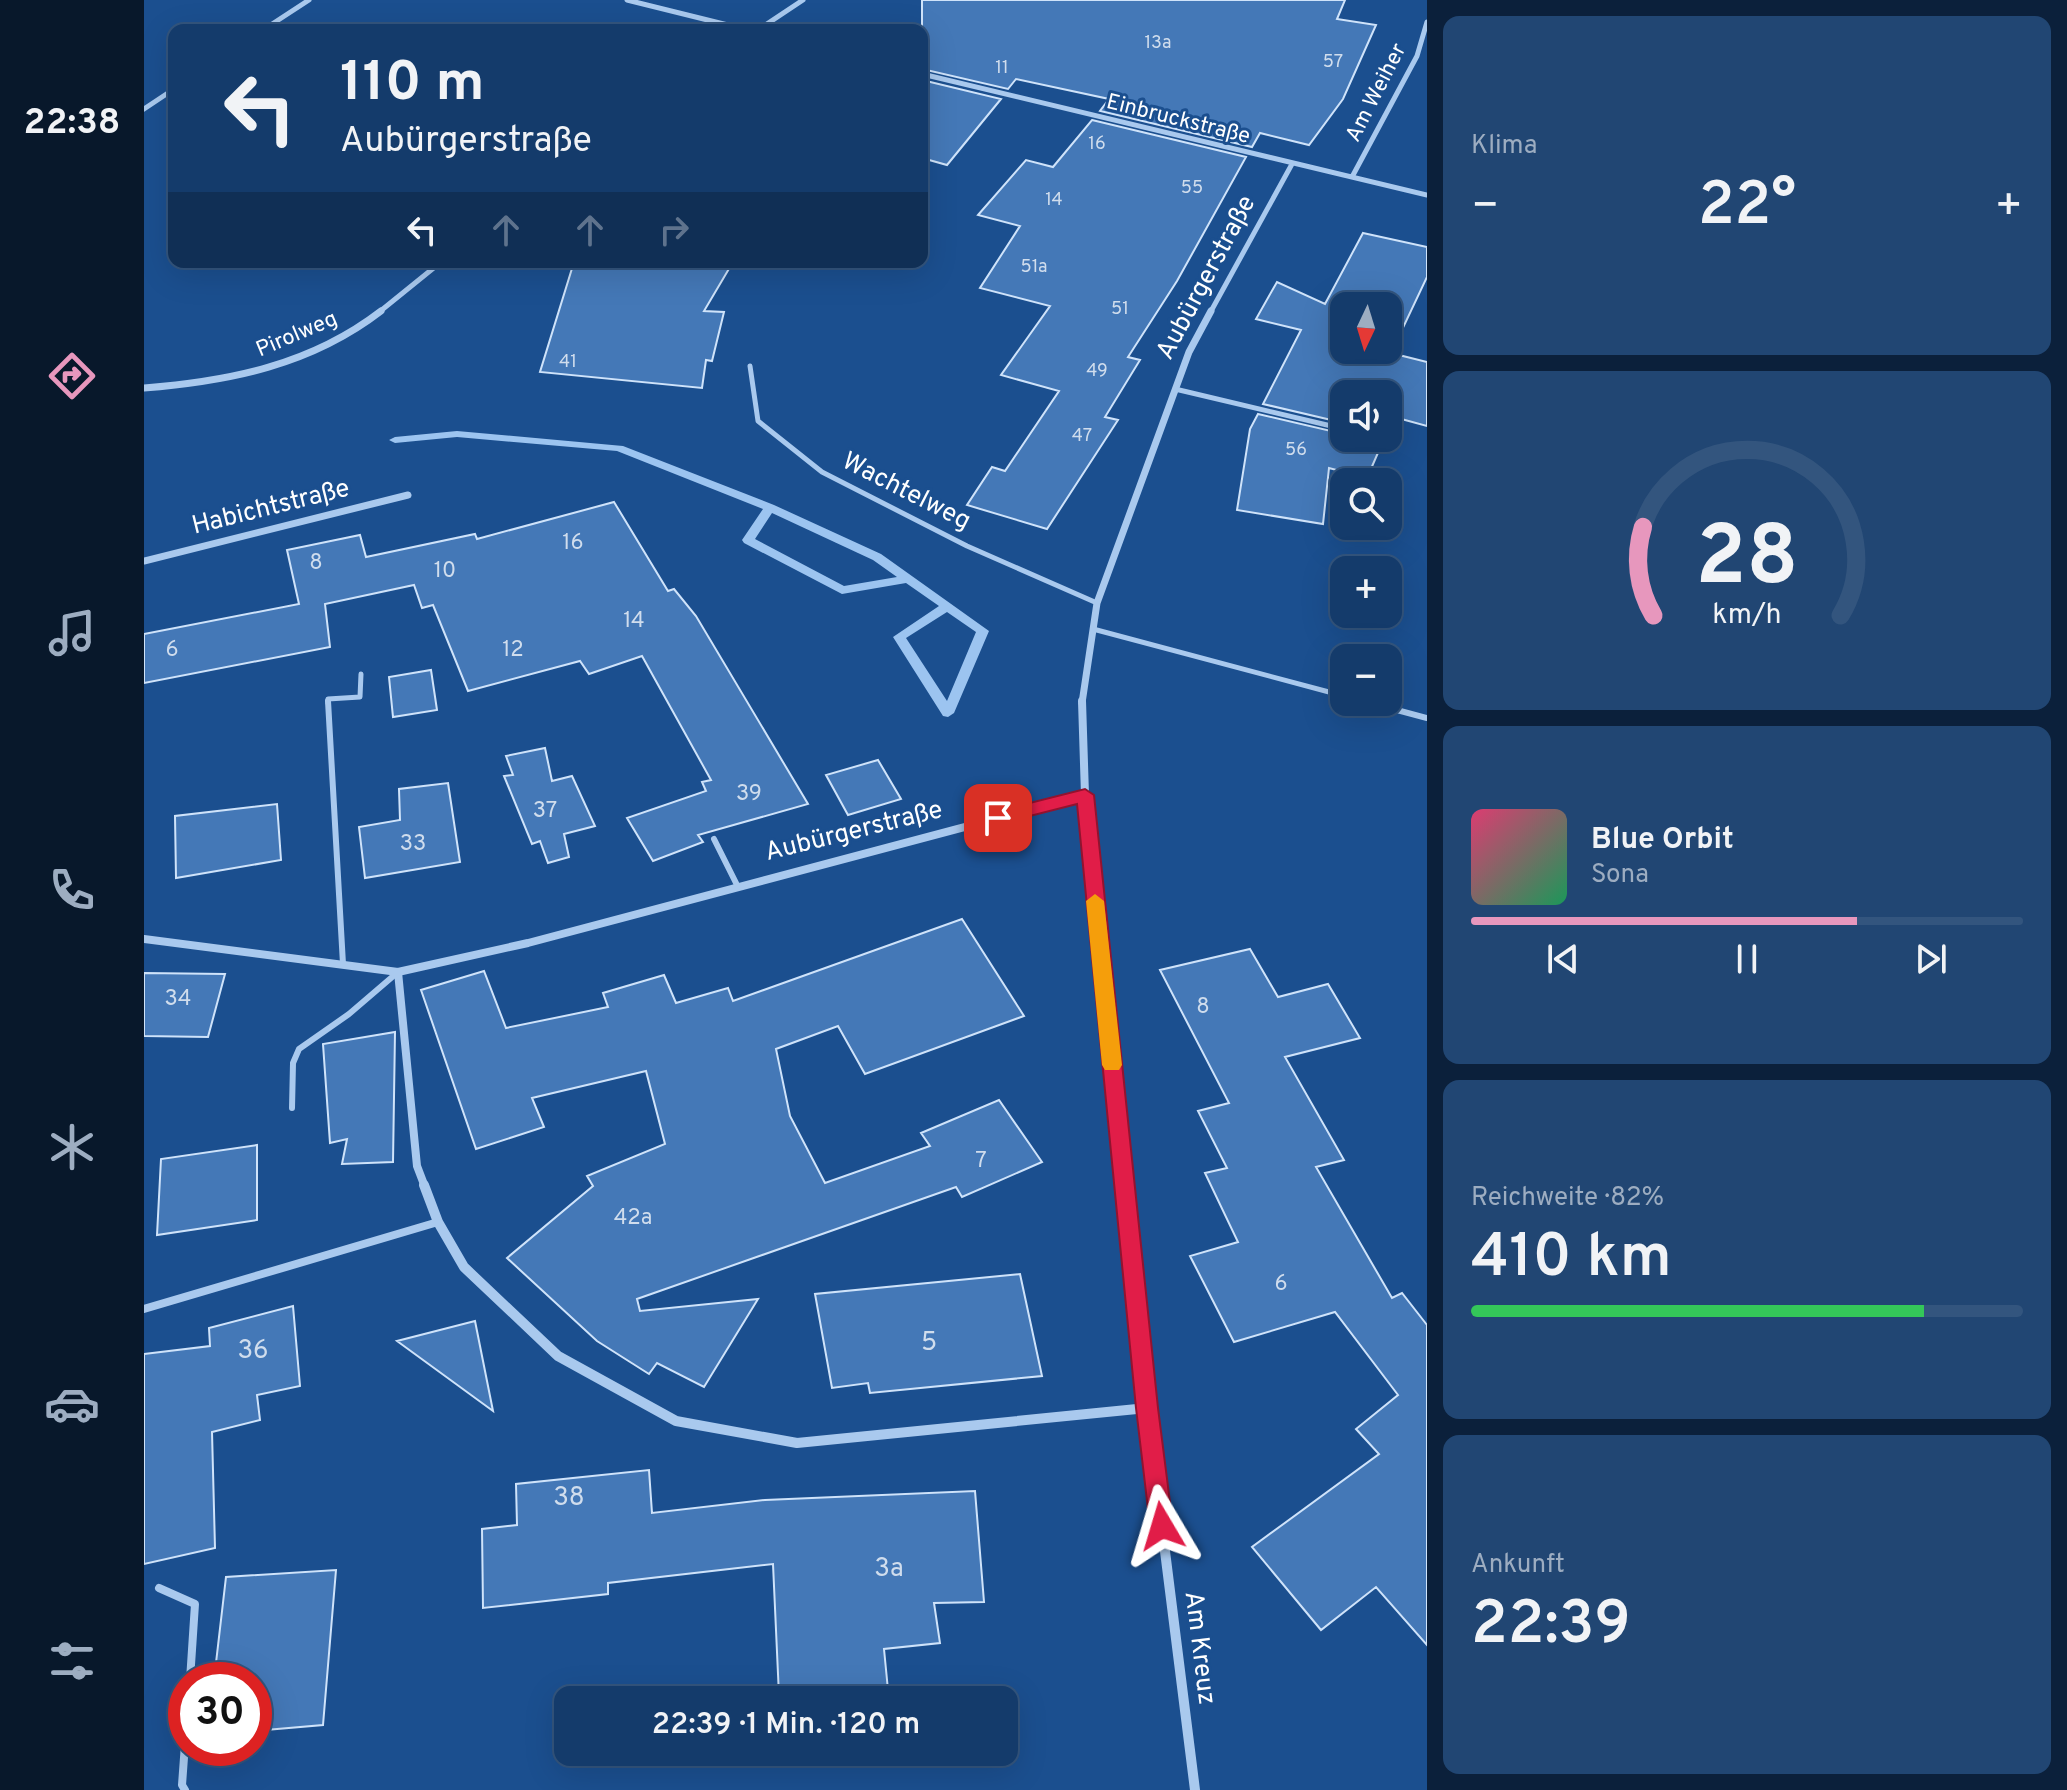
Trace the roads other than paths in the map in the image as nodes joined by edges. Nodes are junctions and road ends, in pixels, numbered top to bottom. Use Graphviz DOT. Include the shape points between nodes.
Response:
graph roads {
  1 [pos="309,0"];
  2 [pos="627,0"];
  3 [pos="803,0"];
  4 [pos="1427,22"];
  5 [pos="272,24"];
  6 [pos="724,24"];
  7 [pos="767,24"];
  8 [pos="928,75"];
  9 [pos="168,93"];
  10 [pos="144,109"];
  11 [pos="1292,164"];
  12 [pos="1352,177"];
  13 [pos="1427,195"];
  14 [pos="433,268"];
  15 [pos="750,366"];
  16 [pos="144,388"];
  17 [pos="1175,389"];
  18 [pos="1330,426"];
  19 [pos="408,495"];
  20 [pos="144,561"];
  21 [pos="1097,603"];
  22 [pos="1093,629"];
  23 [pos="361,674"];
  24 [pos="1330,692"];
  25 [pos="1402,711"];
  26 [pos="1427,718"];
  27 [pos="1085,795"];
  28 [pos="714,839"];
  29 [pos="737,885"];
  30 [pos="144,939"];
  31 [pos="343,964"];
  32 [pos="398,972"];
  33 [pos="292,1108"];
  34 [pos="438,1222"];
  35 [pos="144,1309"];
  36 [pos="1147,1408"];
  37 [pos="159,1588"];
  38 [pos="191,1662"];
  39 [pos="183,1766"];
  40 [pos="185,1790"];
  41 [pos="1195,1790"];
  1 -- 5 [label="street"];
  2 -- 6 [label="street"];
  3 -- 7 [label="street"];
  4 -- 12 [label="street, Am Weiher" via="1417,56"];
  8 -- 11 [label="street, Einbruckstraße"];
  9 -- 10 [label="street"];
  11 -- 12 [label="street, Einbruckstraße"];
  11 -- 17 [label="street, Aubürgerstraße" via="1189,352"];
  12 -- 13 [label="street, Einbruckstraße"];
  14 -- 16 [label="street, Pirolweg" via="344,337 273,368"];
  15 -- 21 [label="lane, Wachtelweg" via="758,421 822,472 967,546"];
  17 -- 18 [label="lane"];
  17 -- 21 [label="street, Aubürgerstraße"];
  19 -- 20 [label="street, Habichtstraße"];
  21 -- 22 [label="street, Aubürgerstraße"];
  22 -- 24 [label="lane"];
  22 -- 27 [label="street, Aubürgerstraße" via="1082,694"];
  23 -- 31 [label="lane" via="360,697 328,699"];
  25 -- 26 [label="lane"];
  27 -- 29 [label="street, Aubürgerstraße"];
  27 -- 36 [label="street, Am Kreuz"];
  28 -- 29 [label="lane"];
  29 -- 32 [label="street, Aubürgerstraße" via="528,943"];
  30 -- 31 [label="street, Aubürgerstraße"];
  31 -- 32 [label="street, Aubürgerstraße"];
  32 -- 33 [label="lane" via="299,1049 293,1063"];
  32 -- 34 [label="street" via="417,1166"];
  34 -- 35 [label="lane"];
  34 -- 36 [label="street" via="464,1267 558,1356 676,1421 797,1443"];
  36 -- 41 [label="street, Am Kreuz"];
  37 -- 38 [label="lane" via="195,1604"];
  39 -- 40 [label="lane"];
}
